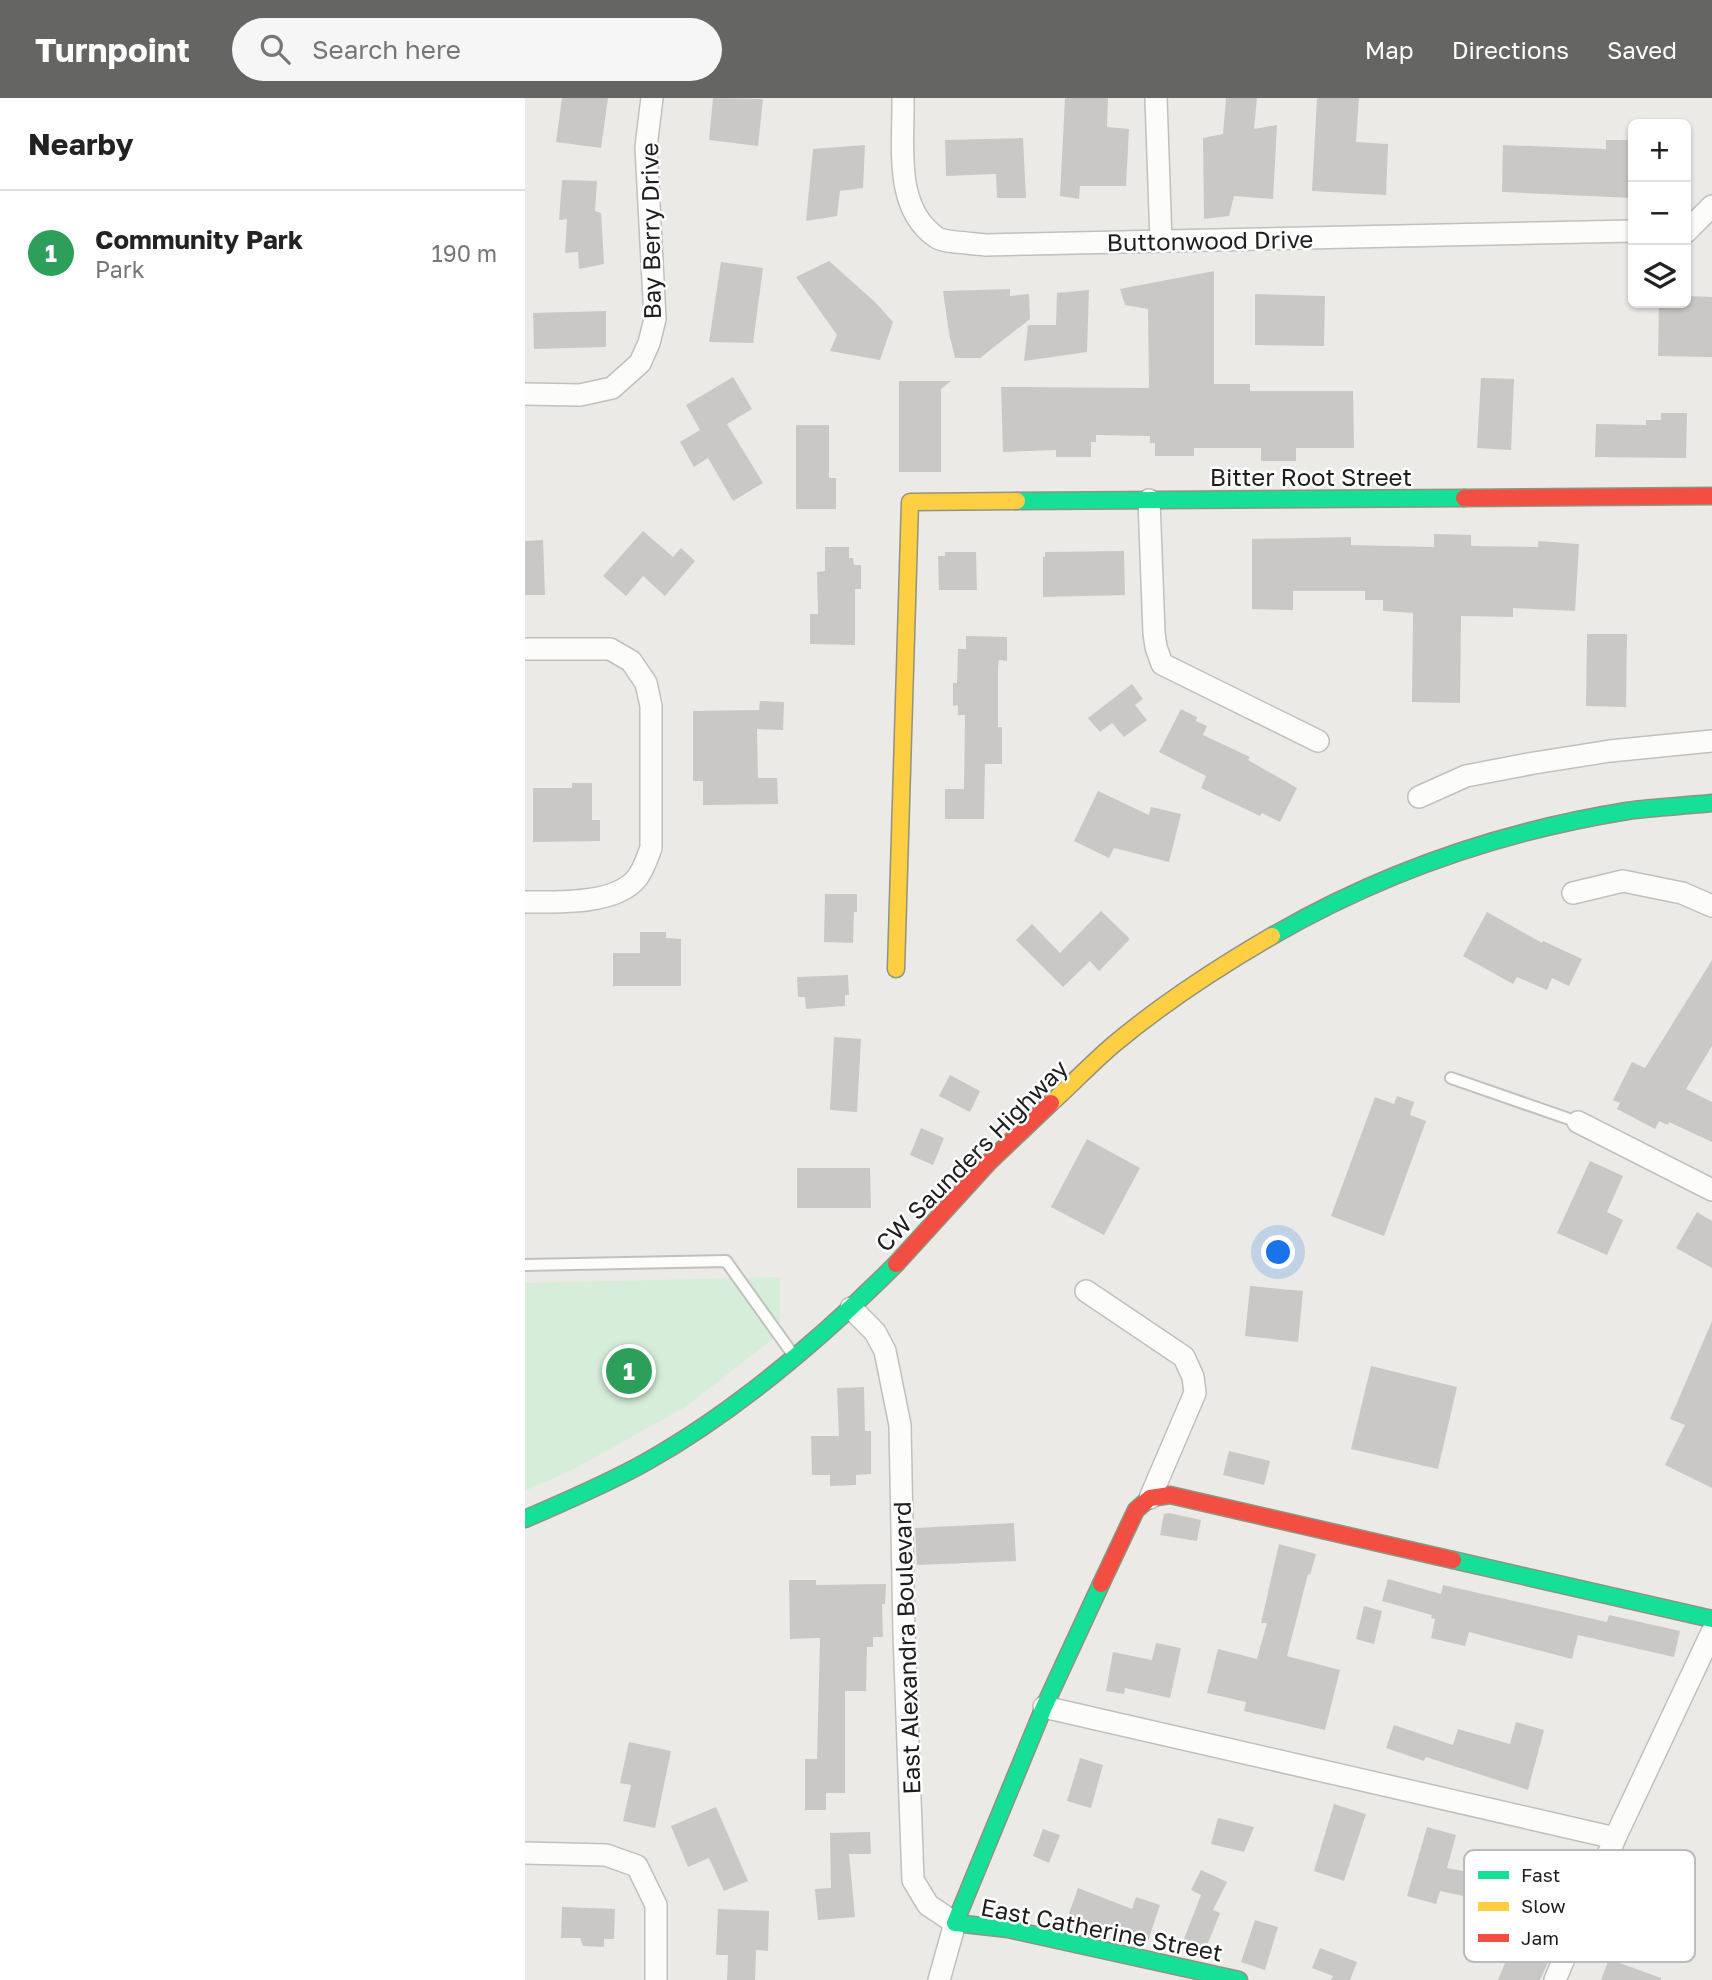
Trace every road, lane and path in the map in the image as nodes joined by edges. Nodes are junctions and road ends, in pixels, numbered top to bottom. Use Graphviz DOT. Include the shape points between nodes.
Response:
graph roads {
  1 [pos="652,98"];
  2 [pos="903,98"];
  3 [pos="1156,98"];
  4 [pos="1712,206"];
  5 [pos="1691,227"];
  6 [pos="1628,231"];
  7 [pos="1161,241"];
  8 [pos="525,394"];
  9 [pos="1712,496"];
  10 [pos="1149,500"];
  11 [pos="525,649"];
  12 [pos="1318,741"];
  13 [pos="1712,741"];
  14 [pos="1419,797"];
  15 [pos="1712,803"];
  16 [pos="1573,893"];
  17 [pos="525,902"];
  18 [pos="1712,906"];
  19 [pos="897,969"];
  20 [pos="1451,1079"];
  21 [pos="1578,1122"];
  22 [pos="1712,1190"];
  23 [pos="525,1265"];
  24 [pos="1086,1291"];
  25 [pos="851,1308"];
  26 [pos="795,1356"];
  27 [pos="1150,1498"];
  28 [pos="525,1519"];
  29 [pos="1712,1619"];
  30 [pos="1712,1632"];
  31 [pos="1044,1707"];
  32 [pos="1615,1838"];
  33 [pos="1610,1850"];
  34 [pos="525,1853"];
  35 [pos="955,1923"];
  36 [pos="1563,1962"];
  37 [pos="1186,1973"];
  38 [pos="656,1980"];
  39 [pos="939,1980"];
  40 [pos="1240,1980"];
  41 [pos="1555,1980"];
  1 -- 8 [label="street, Bay Berry Drive" via="646,147 655,319 649,344 640,363 612,388 580,395"];
  2 -- 7 [label="street, Buttonwood Drive" via="904,178 911,210 937,238 985,245"];
  3 -- 7 [label="street"];
  4 -- 5 [label="street"];
  6 -- 7 [label="street, Buttonwood Drive"];
  9 -- 10 [label="street, Bitter Root Street"];
  10 -- 12 [label="street" via="1154,633 1162,664"];
  10 -- 19 [label="street, Bitter Root Street" via="910,502"];
  11 -- 17 [label="street" via="610,649 621,654 632,661 646,683 651,719 650,848 635,881 596,900"];
  13 -- 14 [label="street" via="1534,763 1466,776"];
  15 -- 25 [label="street, CW Saunders Highway" via="1628,811 1540,828 1453,853 1375,883 1254,946 1206,975 1118,1041 990,1161"];
  16 -- 18 [label="street" via="1623,881 1682,893"];
  20 -- 21 [label="lane"];
  21 -- 22 [label="street"];
  23 -- 26 [label="lane" via="726,1261"];
  24 -- 27 [label="street" via="1184,1357 1193,1377 1195,1393"];
  25 -- 26 [label="street, CW Saunders Highway"];
  25 -- 35 [label="street, East Alexandra Boulevard" via="875,1332 885,1351 900,1425 913,1880 928,1905"];
  26 -- 28 [label="street, CW Saunders Highway" via="659,1454"];
  27 -- 29 [label="street" via="1170,1495"];
  27 -- 31 [label="street" via="1136,1510"];
  30 -- 32 [label="street"];
  31 -- 32 [label="street"];
  31 -- 35 [label="street"];
  32 -- 33 [label="street"];
  34 -- 38 [label="street" via="605,1855 637,1866 656,1905"];
  35 -- 37 [label="street, East Catherine Street" via="1008,1929"];
  35 -- 39 [label="street"];
  36 -- 41 [label="street"];
  37 -- 40 [label="street, East Catherine Street"];
}
